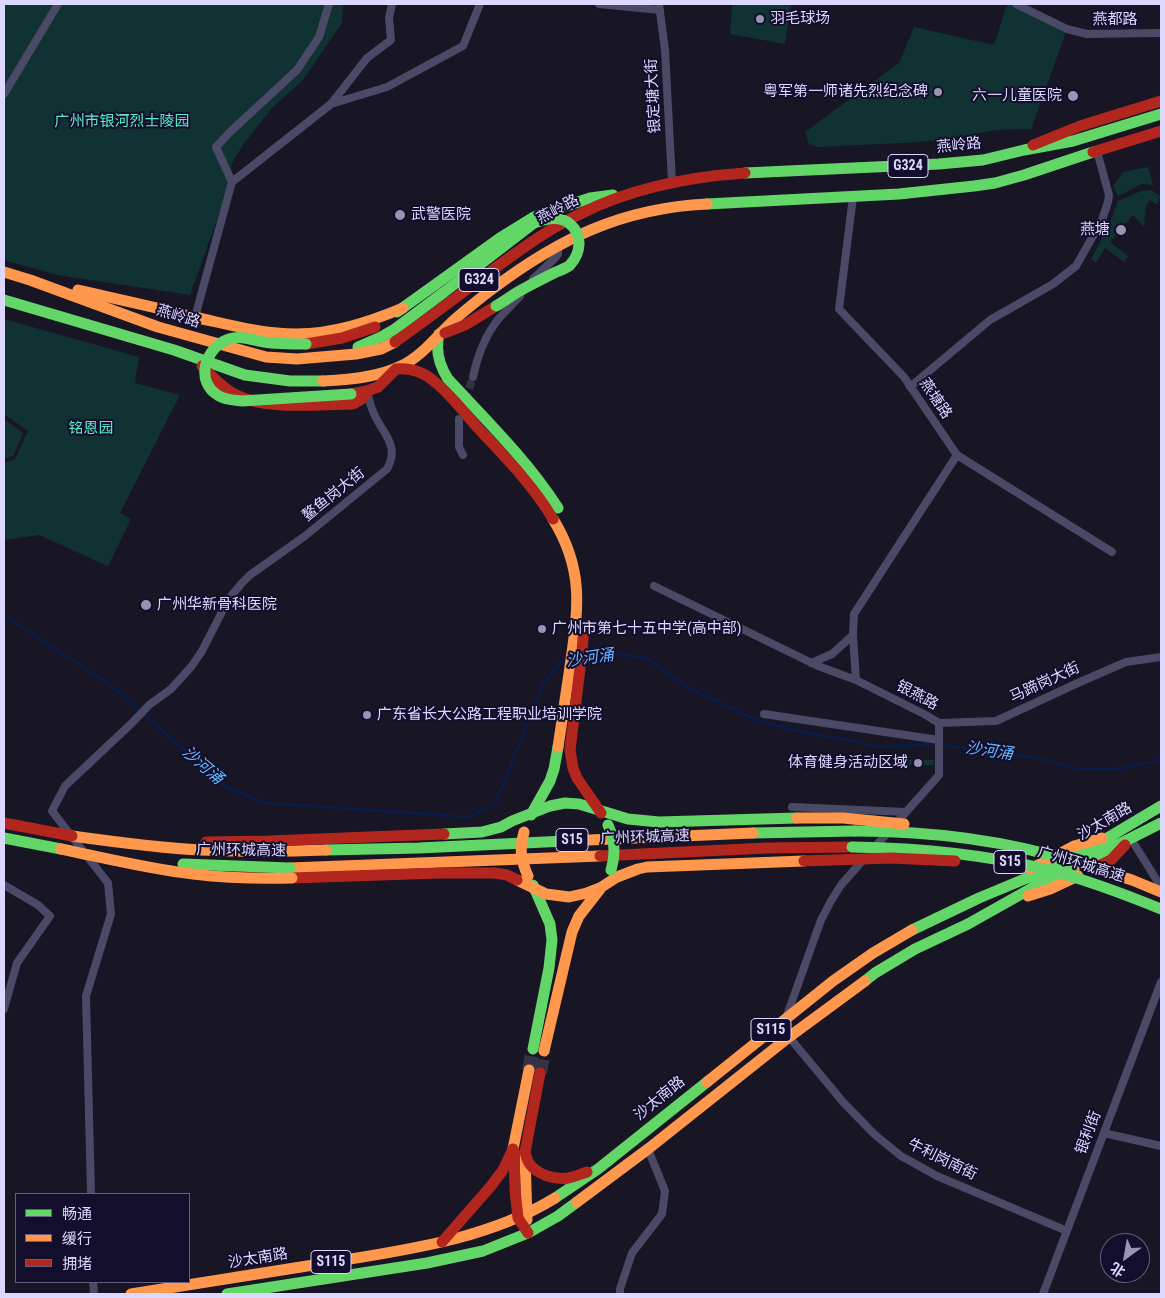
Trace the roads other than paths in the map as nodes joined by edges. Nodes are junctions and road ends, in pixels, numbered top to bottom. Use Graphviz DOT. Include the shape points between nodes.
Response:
graph roads {
  1 [pos="58,4"];
  2 [pos="329,4"];
  3 [pos="392,4"];
  4 [pos="480,4"];
  5 [pos="599,4"];
  6 [pos="1016,4"];
  7 [pos="659,7"];
  8 [pos="1161,33"];
  9 [pos="4,94"];
  10 [pos="1161,101"];
  11 [pos="331,104"];
  12 [pos="1161,114"];
  13 [pos="1161,131"];
  14 [pos="1024,150"];
  15 [pos="1097,151"];
  16 [pos="232,182"];
  17 [pos="672,182"];
  18 [pos="626,195"];
  19 [pos="853,197"];
  20 [pos="558,245"];
  21 [pos="4,272"];
  22 [pos="30,280"];
  23 [pos="4,300"];
  24 [pos="403,308"];
  25 [pos="194,317"];
  26 [pos="439,334"];
  27 [pos="194,356"];
  28 [pos="330,356"];
  29 [pos="396,369"];
  30 [pos="473,377"];
  31 [pos="910,387"];
  32 [pos="367,391"];
  33 [pos="459,419"];
  34 [pos="505,449"];
  35 [pos="463,454"];
  36 [pos="957,456"];
  37 [pos="1112,552"];
  38 [pos="654,586"];
  39 [pos="854,635"];
  40 [pos="1161,657"];
  41 [pos="811,662"];
  42 [pos="856,680"];
  43 [pos="764,714"];
  44 [pos="939,723"];
  45 [pos="939,740"];
  46 [pos="577,778"];
  47 [pos="550,781"];
  48 [pos="550,806"];
  49 [pos="587,806"];
  50 [pos="1161,806"];
  51 [pos="792,807"];
  52 [pos="598,810"];
  53 [pos="906,812"];
  54 [pos="532,813"];
  55 [pos="628,819"];
  56 [pos="4,823"];
  57 [pos="1161,823"];
  58 [pos="507,825"];
  59 [pos="608,825"];
  60 [pos="524,832"];
  61 [pos="72,836"];
  62 [pos="4,838"];
  63 [pos="1131,839"];
  64 [pos="61,849"];
  65 [pos="1039,852"];
  66 [pos="1062,874"];
  67 [pos="613,875"];
  68 [pos="524,879"];
  69 [pos="4,885"];
  70 [pos="1161,887"];
  71 [pos="534,888"];
  72 [pos="600,888"];
  73 [pos="1161,892"];
  74 [pos="588,893"];
  75 [pos="556,896"];
  76 [pos="543,909"];
  77 [pos="1161,909"];
  78 [pos="579,916"];
  79 [pos="1161,982"];
  80 [pos="4,1009"];
  81 [pos="786,1018"];
  82 [pos="789,1037"];
  83 [pos="534,1072"];
  84 [pos="1104,1133"];
  85 [pos="1161,1146"];
  86 [pos="648,1149"];
  87 [pos="519,1150"];
  88 [pos="598,1169"];
  89 [pos="91,1193"];
  90 [pos="560,1195"];
  91 [pos="569,1208"];
  92 [pos="522,1216"];
  93 [pos="1067,1231"];
  94 [pos="528,1233"];
  95 [pos="442,1242"];
  96 [pos="131,1294"];
  97 [pos="227,1294"];
  98 [pos="620,1294"];
  99 [pos="1043,1294"];
  1 -- 9 [label="street"];
  2 -- 16 [label="street" via="319,37 298,70 216,147"];
  3 -- 11 [label="street" via="389,18 391,40 367,58"];
  4 -- 11 [label="street" via="463,46 387,87"];
  5 -- 7 [label="street"];
  6 -- 8 [label="street, 燕都路" via="1067,29 1087,34"];
  7 -- 17 [label="street, 银定塘大街" via="665,50"];
  10 -- 14 [label="main road, 燕岭路 / G324" via="1048,138"];
  11 -- 16 [label="street"];
  12 -- 14 [label="main road" via="1074,141"];
  13 -- 15 [label="main road, 燕岭路 / G324"];
  14 -- 17 [label="main road, 燕岭路 / G324" via="983,160 766,172"];
  15 -- 19 [label="main road, 燕岭路 / G324" via="995,183"];
  15 -- 31 [label="street" via="1108,202 1102,220 1076,266 1053,284 990,320"];
  16 -- 25 [label="street"];
  17 -- 18 [label="main road, 燕岭路 / G324"];
  18 -- 24 [label="main road" via="590,198 534,217"];
  18 -- 28 [label="main road, 燕岭路 / G324" via="579,214 536,238 393,343 369,352"];
  19 -- 20 [label="main road, 燕岭路 / G324" via="695,204 658,209 608,222"];
  19 -- 31 [label="street, 燕塘路" via="839,309"];
  20 -- 26 [label="main road, 燕岭路 / G324" via="511,275"];
  20 -- 30 [label="street" via="555,258 496,322 474,368"];
  21 -- 22 [label="main road, 燕岭路 / G324"];
  22 -- 25 [label="main road"];
  22 -- 28 [label="main road, 燕岭路 / G324" via="150,324 249,353 289,359"];
  23 -- 27 [label="main road, 燕岭路 / G324"];
  24 -- 25 [label="main road" via="357,324 296,334 265,332"];
  24 -- 32 [label="main road, bridge" via="364,332 324,342 276,343 234,337 218,344 205,363 209,386 217,395 234,400"];
  26 -- 28 [label="main road, bridge" via="453,331 524,288 569,266 578,253 578,232 564,219 541,219 409,319 381,337"];
  26 -- 29 [label="main road, 燕岭路 / G324"];
  26 -- 34 [label="main road" via="436,346 448,379"];
  27 -- 29 [label="main road, 燕岭路 / G324" via="245,375 296,382 335,381"];
  27 -- 32 [label="main road" via="224,388 262,404 353,404 363,399"];
  29 -- 32 [label="main road" via="378,386"];
  29 -- 34 [label="main road" via="417,370 436,382"];
  31 -- 36 [label="street, 燕塘路"];
  32 -- 89 [label="street, 鳌鱼岗大街" via="391,445 392,460 387,469 305,536 250,575 232,595 190,667 171,689 65,786 52,811 108,883 111,914 86,996"];
  33 -- 35 [label="street"];
  34 -- 46 [label="main road" via="539,481 563,517 576,544 584,578 586,603 570,750"];
  34 -- 47 [label="main road" via="551,514 566,542 576,572 577,619 558,750"];
  36 -- 37 [label="street, 燕塘路"];
  36 -- 39 [label="street" via="854,614"];
  38 -- 41 [label="street, 银燕路"];
  39 -- 41 [label="street" via="832,654"];
  39 -- 42 [label="street"];
  40 -- 44 [label="street, 马蹄岗大街" via="1126,662 996,721"];
  41 -- 42 [label="street, 银燕路"];
  42 -- 44 [label="street, 银燕路"];
  43 -- 45 [label="street"];
  44 -- 45 [label="street, 银燕路"];
  45 -- 53 [label="street, 银燕路" via="939,775"];
  46 -- 52 [label="main road"];
  46 -- 55 [label="main road" via="602,804"];
  47 -- 54 [label="main road"];
  47 -- 58 [label="main road" via="527,810"];
  48 -- 49 [label="main road" via="569,802"];
  48 -- 54 [label="main road"];
  48 -- 60 [label="main road" via="534,816"];
  49 -- 52 [label="main road"];
  49 -- 59 [label="main road"];
  50 -- 81 [label="main road, 沙太南路 / S115" via="1112,836 1074,846 1016,875 997,890 888,943"];
  51 -- 53 [label="street"];
  52 -- 55 [label="main road"];
  52 -- 59 [label="main road"];
  53 -- 81 [label="street, 银燕路" via="841,885 831,901 821,920"];
  54 -- 58 [label="main road"];
  54 -- 60 [label="main road"];
  55 -- 65 [label="main road, bridge" via="659,822 843,818 934,829"];
  56 -- 61 [label="main road, 广州环城高速 / S15, bridge"];
  57 -- 63 [label="main road, 沙太南路"];
  58 -- 61 [label="main road" via="473,833 252,842"];
  59 -- 67 [label="main road, bridge" via="615,850"];
  60 -- 68 [label="main road, bridge" via="520,856"];
  61 -- 65 [label="main road, 广州环城高速 / S15, bridge" via="168,848 289,852 855,831 942,836"];
  62 -- 64 [label="main road, 广州环城高速 / S15"];
  63 -- 70 [label="street"];
  63 -- 82 [label="main road, 沙太南路 / S115" via="1105,864 1038,894 1011,900 897,959"];
  64 -- 66 [label="main road, 广州环城高速 / S15, bridge" via="192,865 290,868 767,848 891,847 1020,863"];
  64 -- 68 [label="main road, bridge" via="162,870 212,876 280,878 479,872"];
  65 -- 73 [label="main road, 广州环城高速 / S15, bridge" via="1066,858"];
  66 -- 67 [label="main road, bridge" via="1015,865 891,858 663,866"];
  66 -- 77 [label="main road, 广州环城高速 / S15, bridge" via="1114,889"];
  67 -- 72 [label="main road"];
  67 -- 74 [label="main road"];
  67 -- 78 [label="main road"];
  68 -- 71 [label="main road"];
  68 -- 75 [label="main road"];
  68 -- 76 [label="main road"];
  69 -- 80 [label="street" via="50,916 17,963"];
  71 -- 75 [label="main road"];
  71 -- 76 [label="main road"];
  72 -- 74 [label="main road"];
  72 -- 78 [label="main road"];
  74 -- 75 [label="main road" via="574,897"];
  76 -- 78 [label="main road" via="550,924 552,940 538,1050"];
  79 -- 84 [label="street, 银利街"];
  81 -- 88 [label="main road, 沙太南路 / S115"];
  82 -- 86 [label="main road, 沙太南路"];
  82 -- 93 [label="street, 牛利岗南街" via="843,1102 901,1156 937,1176"];
  83 -- 87 [label="main road"];
  84 -- 85 [label="street"];
  84 -- 93 [label="street, 银利街"];
  86 -- 91 [label="main road, 沙太南路"];
  86 -- 98 [label="street" via="665,1191 662,1214 632,1253"];
  87 -- 88 [label="main road" via="536,1170 555,1178"];
  87 -- 92 [label="main road" via="515,1190"];
  87 -- 95 [label="main road"];
  88 -- 90 [label="main road, 沙太南路 / S115"];
  90 -- 91 [label="main road"];
  90 -- 92 [label="main road, 沙太南路 / S115"];
  91 -- 94 [label="main road, 沙太南路 / S115"];
  92 -- 94 [label="main road"];
  92 -- 95 [label="main road, 沙太南路 / S115"];
  93 -- 99 [label="street, 银利街"];
  94 -- 97 [label="main road, 沙太南路 / S115" via="483,1251 427,1263"];
  95 -- 96 [label="main road, 沙太南路 / S115"];
}
